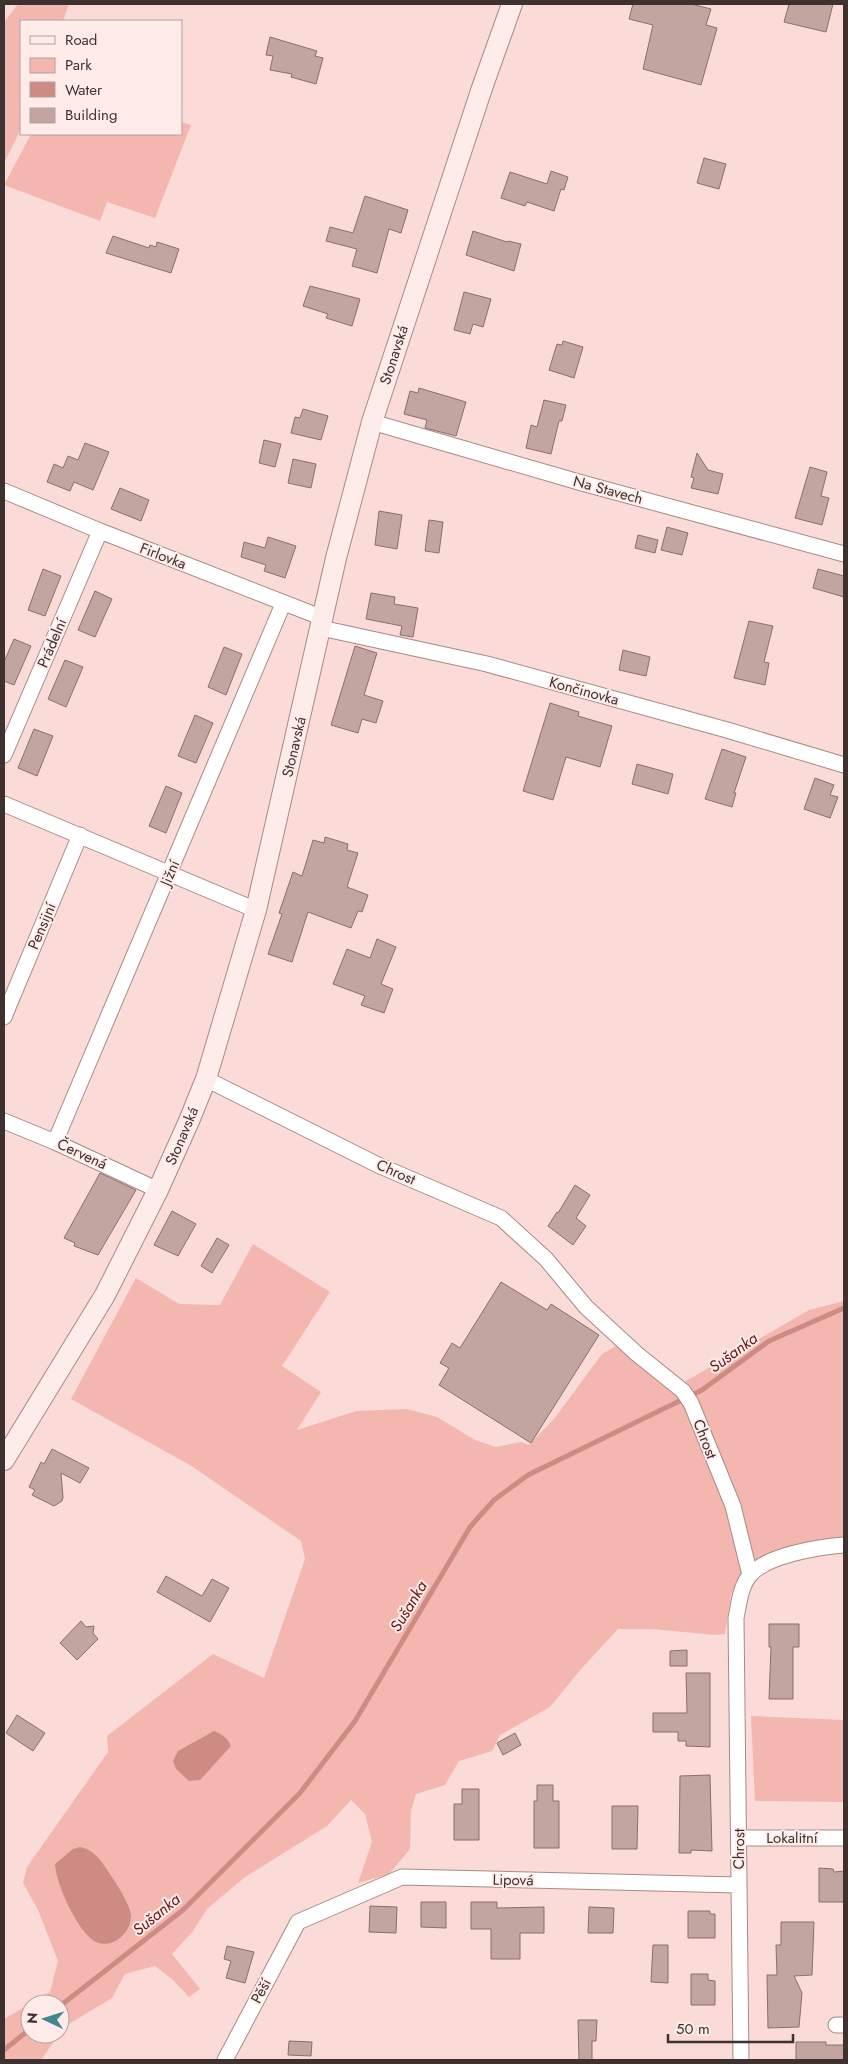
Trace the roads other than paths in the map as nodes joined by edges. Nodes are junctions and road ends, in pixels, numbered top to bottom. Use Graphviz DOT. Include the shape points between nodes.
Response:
graph roads {
  1 [pos="512,4"];
  2 [pos="372,422"];
  3 [pos="4,491"];
  4 [pos="100,531"];
  5 [pos="844,554"];
  6 [pos="283,604"];
  7 [pos="322,623"];
  8 [pos="4,755"];
  9 [pos="844,765"];
  10 [pos="4,804"];
  11 [pos="80,835"];
  12 [pos="171,873"];
  13 [pos="256,910"];
  14 [pos="4,1017"];
  15 [pos="206,1078"];
  16 [pos="4,1121"];
  17 [pos="55,1142"];
  18 [pos="158,1190"];
  19 [pos="6,1454"];
  20 [pos="844,1545"];
  21 [pos="750,1575"];
  22 [pos="739,1838"];
  23 [pos="844,1838"];
  24 [pos="738,1885"];
  25 [pos="298,1922"];
  26 [pos="225,2060"];
  27 [pos="740,2060"];
  1 -- 2 [label="main road, Stonavská"];
  2 -- 5 [label="street, Na Stavech"];
  2 -- 7 [label="main road, Stonavská"];
  3 -- 4 [label="street, Firlovka"];
  4 -- 6 [label="street, Firlovka"];
  4 -- 8 [label="street, Prádelní"];
  6 -- 7 [label="street, Firlovka"];
  6 -- 12 [label="street, Jižní"];
  7 -- 9 [label="street, Končinovka" via="487,664"];
  7 -- 13 [label="main road, Stonavská"];
  10 -- 11 [label="street"];
  11 -- 12 [label="street"];
  11 -- 14 [label="street, Pensijní"];
  12 -- 13 [label="street"];
  12 -- 17 [label="street, Jižní"];
  13 -- 15 [label="main road, Stonavská"];
  15 -- 18 [label="main road, Stonavská"];
  15 -- 21 [label="street, Chrost" via="378,1165 501,1218 546,1259 586,1308 687,1397 732,1506"];
  16 -- 17 [label="street, Červená"];
  17 -- 18 [label="street, Červená"];
  18 -- 19 [label="main road, Stonavská" via="105,1295"];
  20 -- 21 [label="street" via="790,1555 764,1564"];
  21 -- 22 [label="street, Chrost" via="741,1591 736,1618"];
  22 -- 23 [label="street, Lokalitní"];
  22 -- 24 [label="street, Chrost"];
  24 -- 25 [label="street, Lipová" via="402,1877"];
  24 -- 27 [label="street, Chrost"];
  25 -- 26 [label="street, Pěší"];
}
